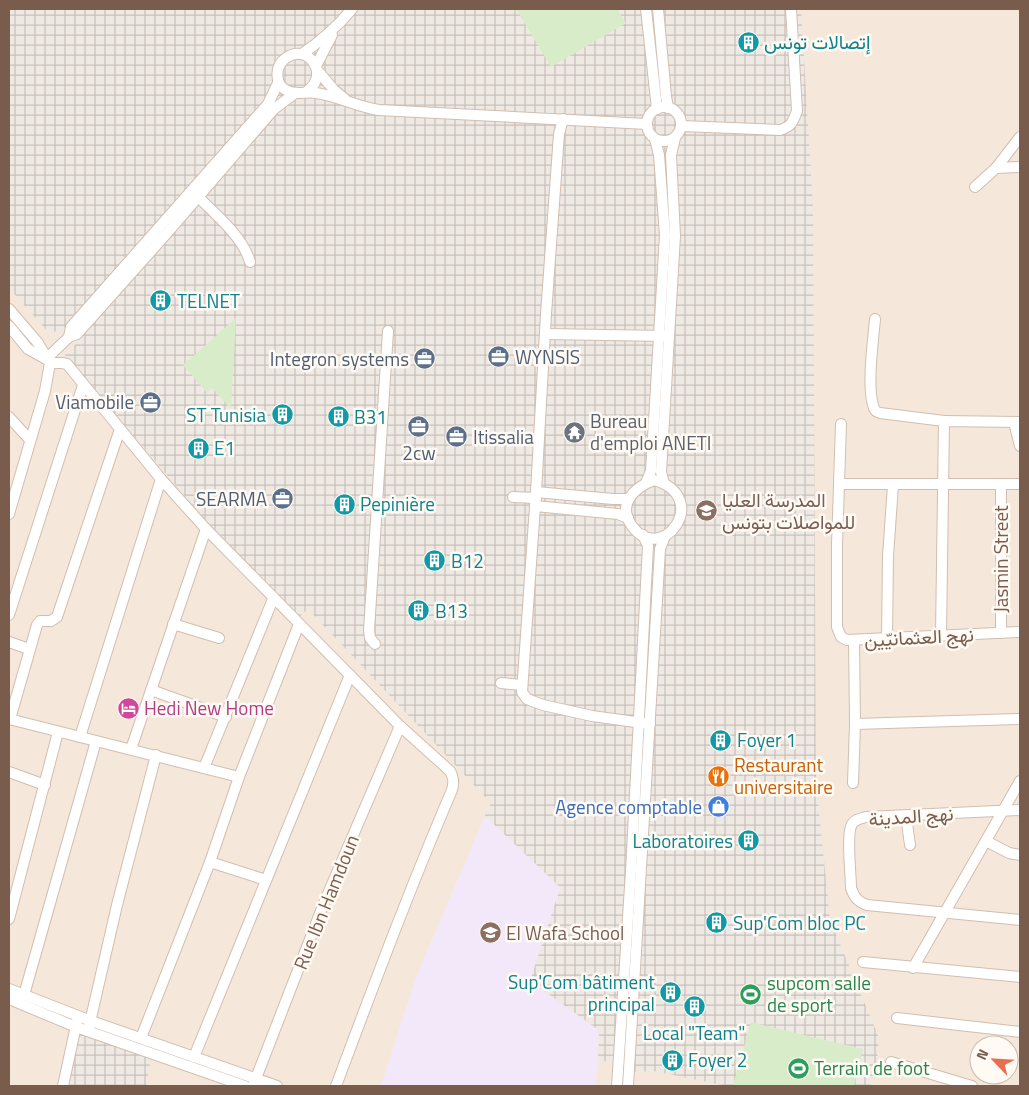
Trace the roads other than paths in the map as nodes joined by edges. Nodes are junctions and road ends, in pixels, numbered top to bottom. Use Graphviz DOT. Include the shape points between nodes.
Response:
graph roads {
  1 [pos="352,9"];
  2 [pos="646,9"];
  3 [pos="658,9"];
  4 [pos="791,9"];
  5 [pos="336,27"];
  6 [pos="302,54"];
  7 [pos="317,68"];
  8 [pos="278,83"];
  9 [pos="306,92"];
  10 [pos="294,94"];
  11 [pos="348,101"];
  12 [pos="668,108"];
  13 [pos="657,109"];
  14 [pos="563,119"];
  15 [pos="647,124"];
  16 [pos="681,126"];
  17 [pos="1020,137"];
  18 [pos="675,138"];
  19 [pos="655,139"];
  20 [pos="1020,167"];
  21 [pos="996,168"];
  22 [pos="974,187"];
  23 [pos="195,194"];
  24 [pos="250,262"];
  25 [pos="9,309"];
  26 [pos="874,319"];
  27 [pos="9,326"];
  28 [pos="388,331"];
  29 [pos="545,334"];
  30 [pos="665,336"];
  31 [pos="48,361"];
  32 [pos="83,384"];
  33 [pos="9,417"];
  34 [pos="944,421"];
  35 [pos="1017,422"];
  36 [pos="841,424"];
  37 [pos="120,429"];
  38 [pos="30,440"];
  39 [pos="1020,446"];
  40 [pos="161,479"];
  41 [pos="646,483"];
  42 [pos="664,483"];
  43 [pos="839,484"];
  44 [pos="944,484"];
  45 [pos="1001,484"];
  46 [pos="1020,484"];
  47 [pos="893,485"];
  48 [pos="513,497"];
  49 [pos="536,499"];
  50 [pos="629,499"];
  51 [pos="10,504"];
  52 [pos="9,514"];
  53 [pos="628,518"];
  54 [pos="206,529"];
  55 [pos="642,535"];
  56 [pos="665,536"];
  57 [pos="273,599"];
  58 [pos="9,615"];
  59 [pos="173,624"];
  60 [pos="299,624"];
  61 [pos="1020,632"];
  62 [pos="1001,633"];
  63 [pos="942,635"];
  64 [pos="219,638"];
  65 [pos="887,638"];
  66 [pos="854,640"];
  67 [pos="9,642"];
  68 [pos="375,644"];
  69 [pos="29,649"];
  70 [pos="350,675"];
  71 [pos="501,684"];
  72 [pos="522,685"];
  73 [pos="151,690"];
  74 [pos="226,717"];
  75 [pos="10,719"];
  76 [pos="1020,719"];
  77 [pos="638,723"];
  78 [pos="650,724"];
  79 [pos="855,724"];
  80 [pos="400,726"];
  81 [pos="58,732"];
  82 [pos="80,737"];
  83 [pos="96,741"];
  84 [pos="131,749"];
  85 [pos="156,755"];
  86 [pos="204,768"];
  87 [pos="9,772"];
  88 [pos="239,776"];
  89 [pos="1020,781"];
  90 [pos="852,783"];
  91 [pos="45,785"];
  92 [pos="1005,810"];
  93 [pos="1020,810"];
  94 [pos="906,816"];
  95 [pos="986,841"];
  96 [pos="910,845"];
  97 [pos="1020,854"];
  98 [pos="210,862"];
  99 [pos="266,880"];
  100 [pos="945,913"];
  101 [pos="9,920"];
  102 [pos="1020,920"];
  103 [pos="863,962"];
  104 [pos="913,968"];
  105 [pos="1020,977"];
  106 [pos="9,989"];
  107 [pos="24,995"];
  108 [pos="9,999"];
  109 [pos="897,1018"];
  110 [pos="77,1022"];
  111 [pos="89,1026"];
  112 [pos="1020,1032"];
  113 [pos="141,1038"];
  114 [pos="194,1057"];
  115 [pos="892,1062"];
  116 [pos="254,1083"];
  117 [pos="966,1085"];
  118 [pos="63,1086"];
  119 [pos="244,1086"];
  120 [pos="277,1086"];
  121 [pos="336,1086"];
  122 [pos="617,1086"];
  123 [pos="628,1086"];
  1 -- 5 [label="street"];
  2 -- 13 [label="street"];
  3 -- 12 [label="street"];
  4 -- 16 [label="street" via="797,111 788,128"];
  5 -- 6 [label="street"];
  5 -- 7 [label="street"];
  6 -- 7 [label="street" via="310,58"];
  6 -- 8 [label="street" via="286,57 279,65"];
  7 -- 9 [label="street" via="317,80"];
  7 -- 11 [label="street" via="334,90"];
  8 -- 10 [label="street"];
  8 -- 23 [label="street" via="268,104"];
  9 -- 10 [label="street"];
  9 -- 11 [label="street"];
  10 -- 23 [label="street" via="274,109"];
  11 -- 14 [label="street" via="379,110"];
  12 -- 13 [label="street"];
  12 -- 16 [label="street" via="678,114"];
  13 -- 15 [label="street"];
  14 -- 15 [label="street"];
  14 -- 29 [label="street" via="559,134"];
  15 -- 19 [label="street"];
  16 -- 18 [label="street"];
  17 -- 21 [label="street"];
  18 -- 19 [label="street" via="669,141"];
  18 -- 30 [label="street" via="671,155 675,236"];
  19 -- 30 [label="street" via="665,235"];
  20 -- 21 [label="street"];
  21 -- 22 [label="street"];
  23 -- 24 [label="street" via="233,232 244,246"];
  23 -- 31 [label="street" via="71,327 69,337"];
  25 -- 31 [label="street" via="38,342"];
  26 -- 34 [label="street" via="871,381 875,410"];
  27 -- 31 [label="street" via="28,348"];
  28 -- 68 [label="street" via="369,630"];
  29 -- 30 [label="street"];
  29 -- 49 [label="street"];
  30 -- 41 [label="street" via="651,471"];
  30 -- 42 [label="street" via="661,472"];
  31 -- 32 [label="street" via="65,363"];
  31 -- 38 [label="street" via="45,391"];
  32 -- 37 [label="street"];
  32 -- 58 [label="street"];
  33 -- 38 [label="street"];
  34 -- 35 [label="street"];
  34 -- 44 [label="street"];
  35 -- 39 [label="street"];
  36 -- 43 [label="street"];
  37 -- 40 [label="street"];
  37 -- 69 [label="street" via="56,617 51,621 38,622"];
  38 -- 51 [label="street"];
  40 -- 54 [label="street"];
  40 -- 82 [label="street"];
  41 -- 42 [label="street" via="654,480"];
  41 -- 50 [label="street" via="639,486"];
  42 -- 56 [label="street" via="678,495 682,509 674,529"];
  43 -- 47 [label="street"];
  43 -- 66 [label="street, نهج العثمانيّين" via="837,617 839,635"];
  44 -- 45 [label="street"];
  44 -- 47 [label="street"];
  44 -- 63 [label="street"];
  45 -- 46 [label="street"];
  45 -- 62 [label="street, Jasmin Street"];
  47 -- 65 [label="street"];
  48 -- 49 [label="street"];
  49 -- 50 [label="street"];
  49 -- 53 [label="street"];
  49 -- 72 [label="street"];
  50 -- 53 [label="street" via="626,508"];
  51 -- 52 [label="street"];
  53 -- 55 [label="street"];
  54 -- 57 [label="street"];
  54 -- 59 [label="street"];
  55 -- 56 [label="street" via="654,539"];
  55 -- 77 [label="street" via="648,546"];
  56 -- 78 [label="street" via="660,549"];
  57 -- 60 [label="street"];
  57 -- 74 [label="street"];
  59 -- 64 [label="street"];
  59 -- 73 [label="street"];
  60 -- 70 [label="street"];
  60 -- 88 [label="street"];
  61 -- 62 [label="street, نهج العثمانيّين"];
  62 -- 63 [label="street, نهج العثمانيّين"];
  63 -- 65 [label="street, نهج العثمانيّين"];
  65 -- 66 [label="street, نهج العثمانيّين"];
  66 -- 79 [label="street"];
  67 -- 69 [label="street"];
  69 -- 75 [label="street"];
  70 -- 80 [label="street"];
  70 -- 99 [label="street"];
  71 -- 72 [label="street"];
  72 -- 77 [label="street" via="523,695 533,702"];
  73 -- 74 [label="street"];
  73 -- 84 [label="street"];
  74 -- 86 [label="street"];
  75 -- 81 [label="street"];
  76 -- 79 [label="street"];
  77 -- 78 [label="street"];
  77 -- 122 [label="street"];
  78 -- 123 [label="street"];
  79 -- 90 [label="street"];
  80 -- 116 [label="street, Rue Ibn Hamdoun" via="324,903"];
  80 -- 121 [label="street" via="450,771 454,783"];
  81 -- 82 [label="street"];
  81 -- 91 [label="street"];
  82 -- 83 [label="street"];
  83 -- 84 [label="street"];
  83 -- 107 [label="street"];
  84 -- 85 [label="street"];
  85 -- 86 [label="street"];
  85 -- 111 [label="street"];
  86 -- 88 [label="street"];
  87 -- 91 [label="street"];
  88 -- 98 [label="street"];
  89 -- 92 [label="street"];
  91 -- 101 [label="street"];
  92 -- 93 [label="street, نهج المدينة"];
  92 -- 94 [label="street, نهج المدينة"];
  92 -- 95 [label="street"];
  94 -- 96 [label="street"];
  94 -- 100 [label="street, نهج المدينة" via="866,817 852,823 849,834 853,896 867,905"];
  95 -- 97 [label="street" via="1010,853"];
  95 -- 100 [label="street"];
  98 -- 99 [label="street"];
  98 -- 113 [label="street"];
  99 -- 114 [label="street"];
  100 -- 102 [label="street"];
  100 -- 104 [label="street"];
  103 -- 104 [label="street"];
  104 -- 105 [label="street"];
  106 -- 107 [label="street"];
  107 -- 110 [label="street"];
  108 -- 110 [label="street"];
  109 -- 112 [label="street"];
  110 -- 111 [label="street"];
  110 -- 118 [label="street"];
  111 -- 113 [label="street"];
  111 -- 119 [label="street" via="190,1068"];
  113 -- 114 [label="street"];
  114 -- 116 [label="street"];
  115 -- 117 [label="street"];
  116 -- 120 [label="street"];
}
